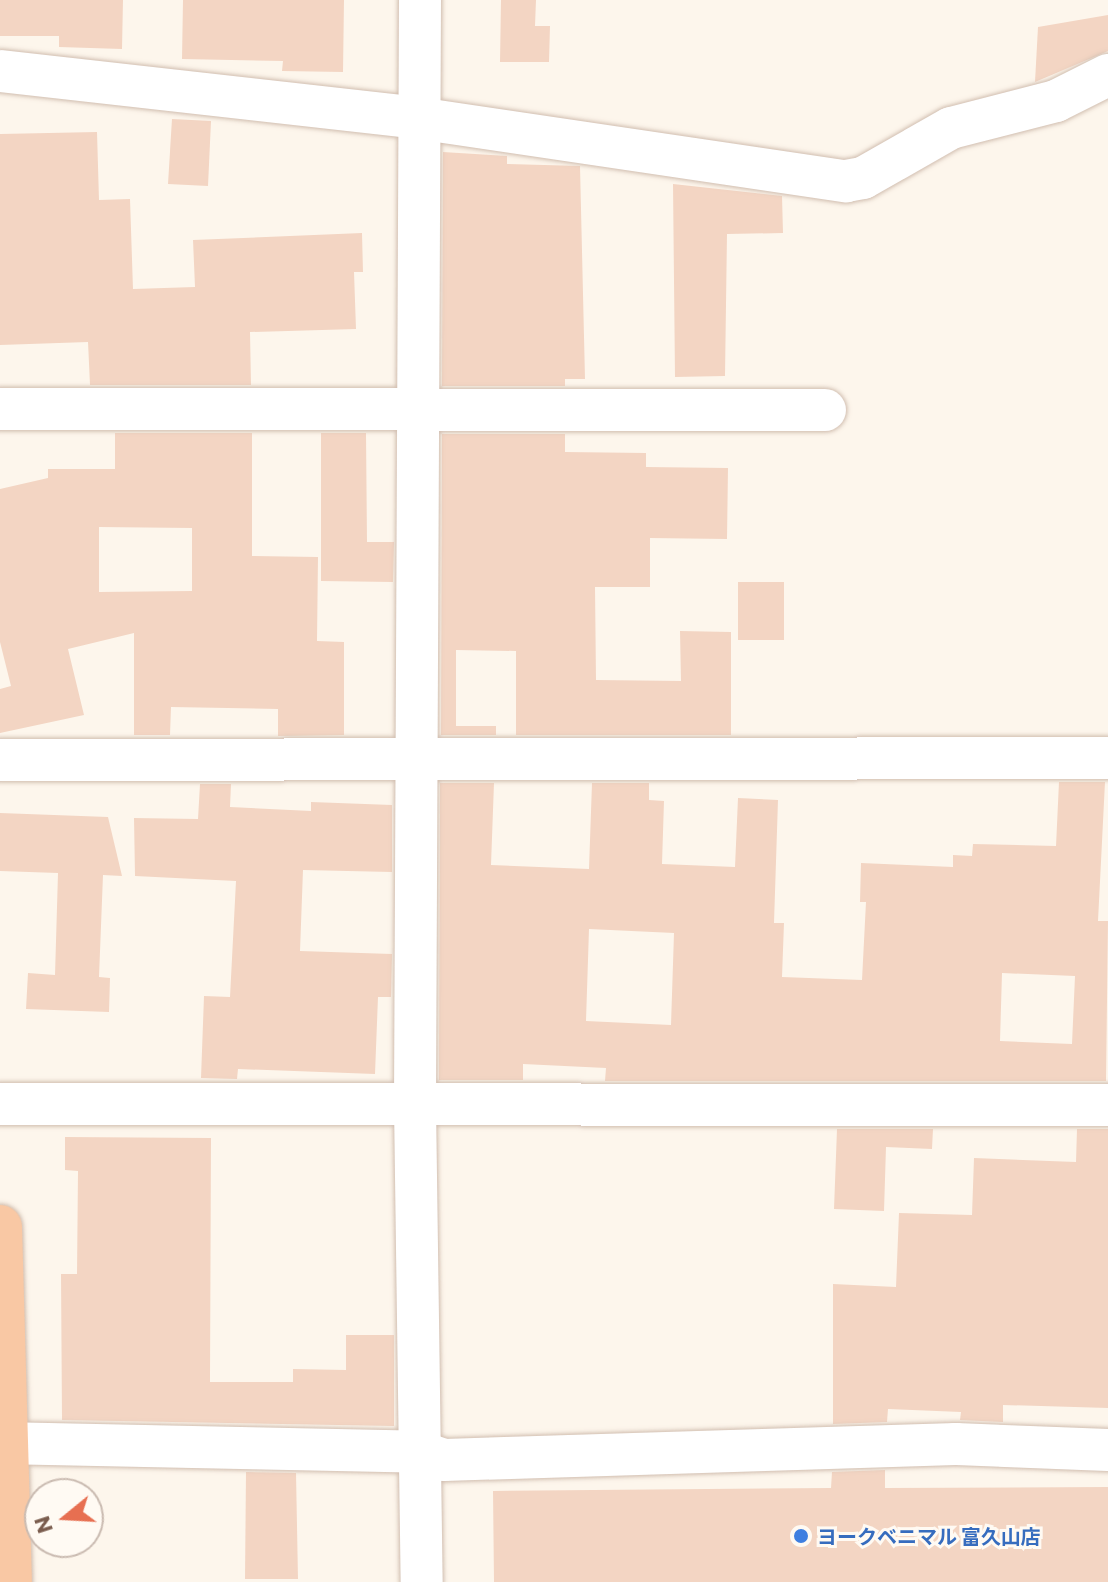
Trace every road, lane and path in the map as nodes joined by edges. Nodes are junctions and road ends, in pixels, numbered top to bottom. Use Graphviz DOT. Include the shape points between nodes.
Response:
graph roads {
  1 [pos="420,0"];
  2 [pos="0,71"];
  3 [pos="1108,75"];
  4 [pos="417,118"];
  5 [pos="418,406"];
  6 [pos="0,409"];
  7 [pos="825,410"];
  8 [pos="415,756"];
  9 [pos="1108,758"];
  10 [pos="0,760"];
  11 [pos="0,1104"];
  12 [pos="415,1105"];
  13 [pos="1108,1105"];
  14 [pos="0,1227"];
  15 [pos="5,1443"];
  16 [pos="1108,1450"];
  17 [pos="421,1452"];
  18 [pos="10,1582"];
  19 [pos="422,1582"];
  1 -- 4 [label="street"];
  2 -- 4 [label="street"];
  3 -- 4 [label="street" via="1056,101 951,128 863,178 846,181"];
  4 -- 5 [label="street"];
  5 -- 6 [label="street" via="121,413"];
  5 -- 7 [label="street"];
  5 -- 8 [label="street"];
  8 -- 9 [label="street"];
  8 -- 10 [label="street"];
  8 -- 12 [label="street"];
  11 -- 12 [label="street"];
  12 -- 13 [label="street"];
  12 -- 17 [label="street"];
  14 -- 15 [label="highway"];
  15 -- 17 [label="street"];
  15 -- 18 [label="highway"];
  16 -- 17 [label="street" via="956,1444 444,1460"];
  17 -- 19 [label="street"];
}
